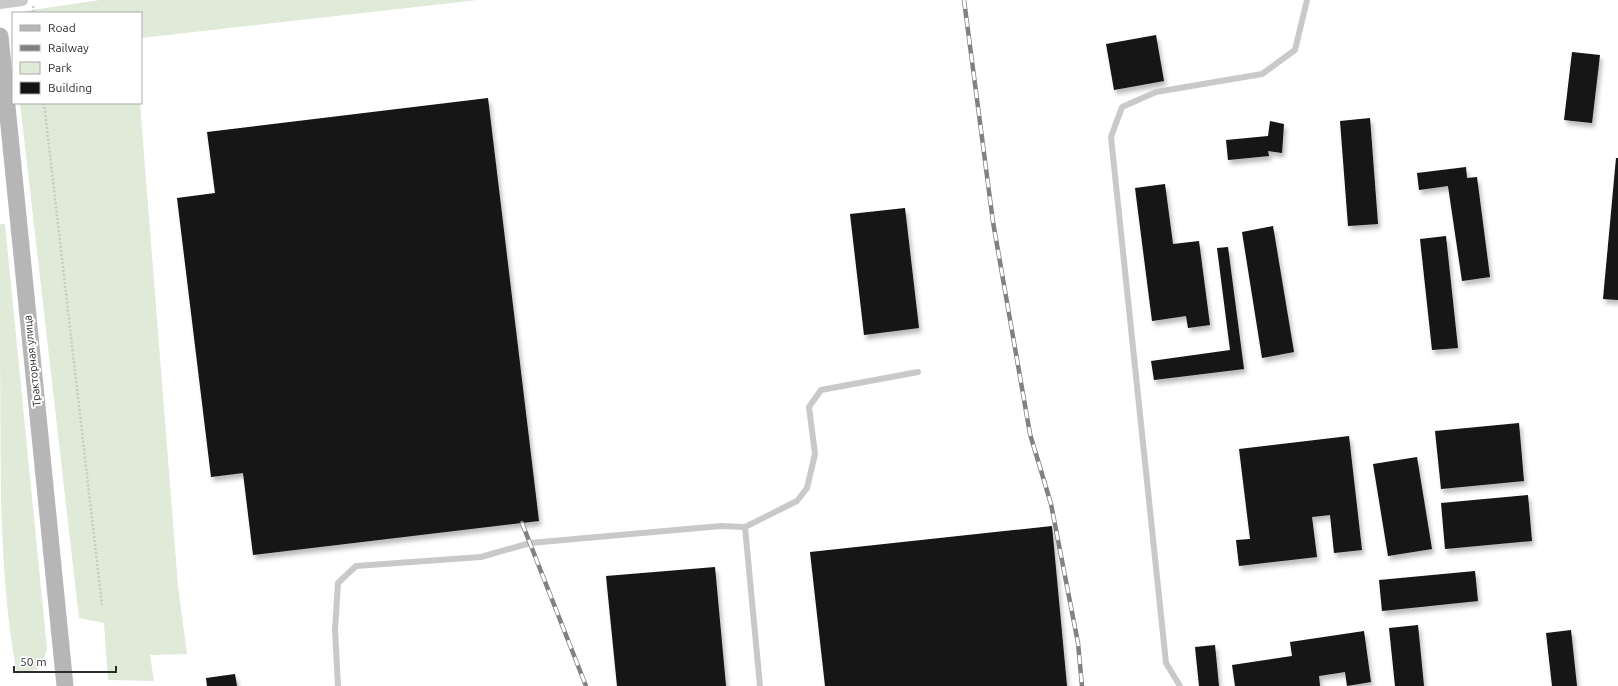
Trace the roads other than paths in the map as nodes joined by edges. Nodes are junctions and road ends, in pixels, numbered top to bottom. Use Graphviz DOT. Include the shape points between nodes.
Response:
graph roads {
  1 [pos="22,0"];
  2 [pos="1307,0"];
  3 [pos="0,3"];
  4 [pos="0,36"];
  5 [pos="918,372"];
  6 [pos="745,527"];
  7 [pos="65,686"];
  8 [pos="338,686"];
  9 [pos="760,686"];
  10 [pos="1180,686"];
  1 -- 3 [label="street"];
  2 -- 10 [label="lane" via="1295,50 1262,74 1156,92 1122,107 1111,137 1166,663"];
  4 -- 7 [label="street, Тракторная улица"];
  5 -- 6 [label="lane" via="821,390 809,407 815,454 807,488 798,501"];
  6 -- 8 [label="lane" via="721,526 530,543 481,557 356,566 338,583 334,630"];
  6 -- 9 [label="lane"];
}
